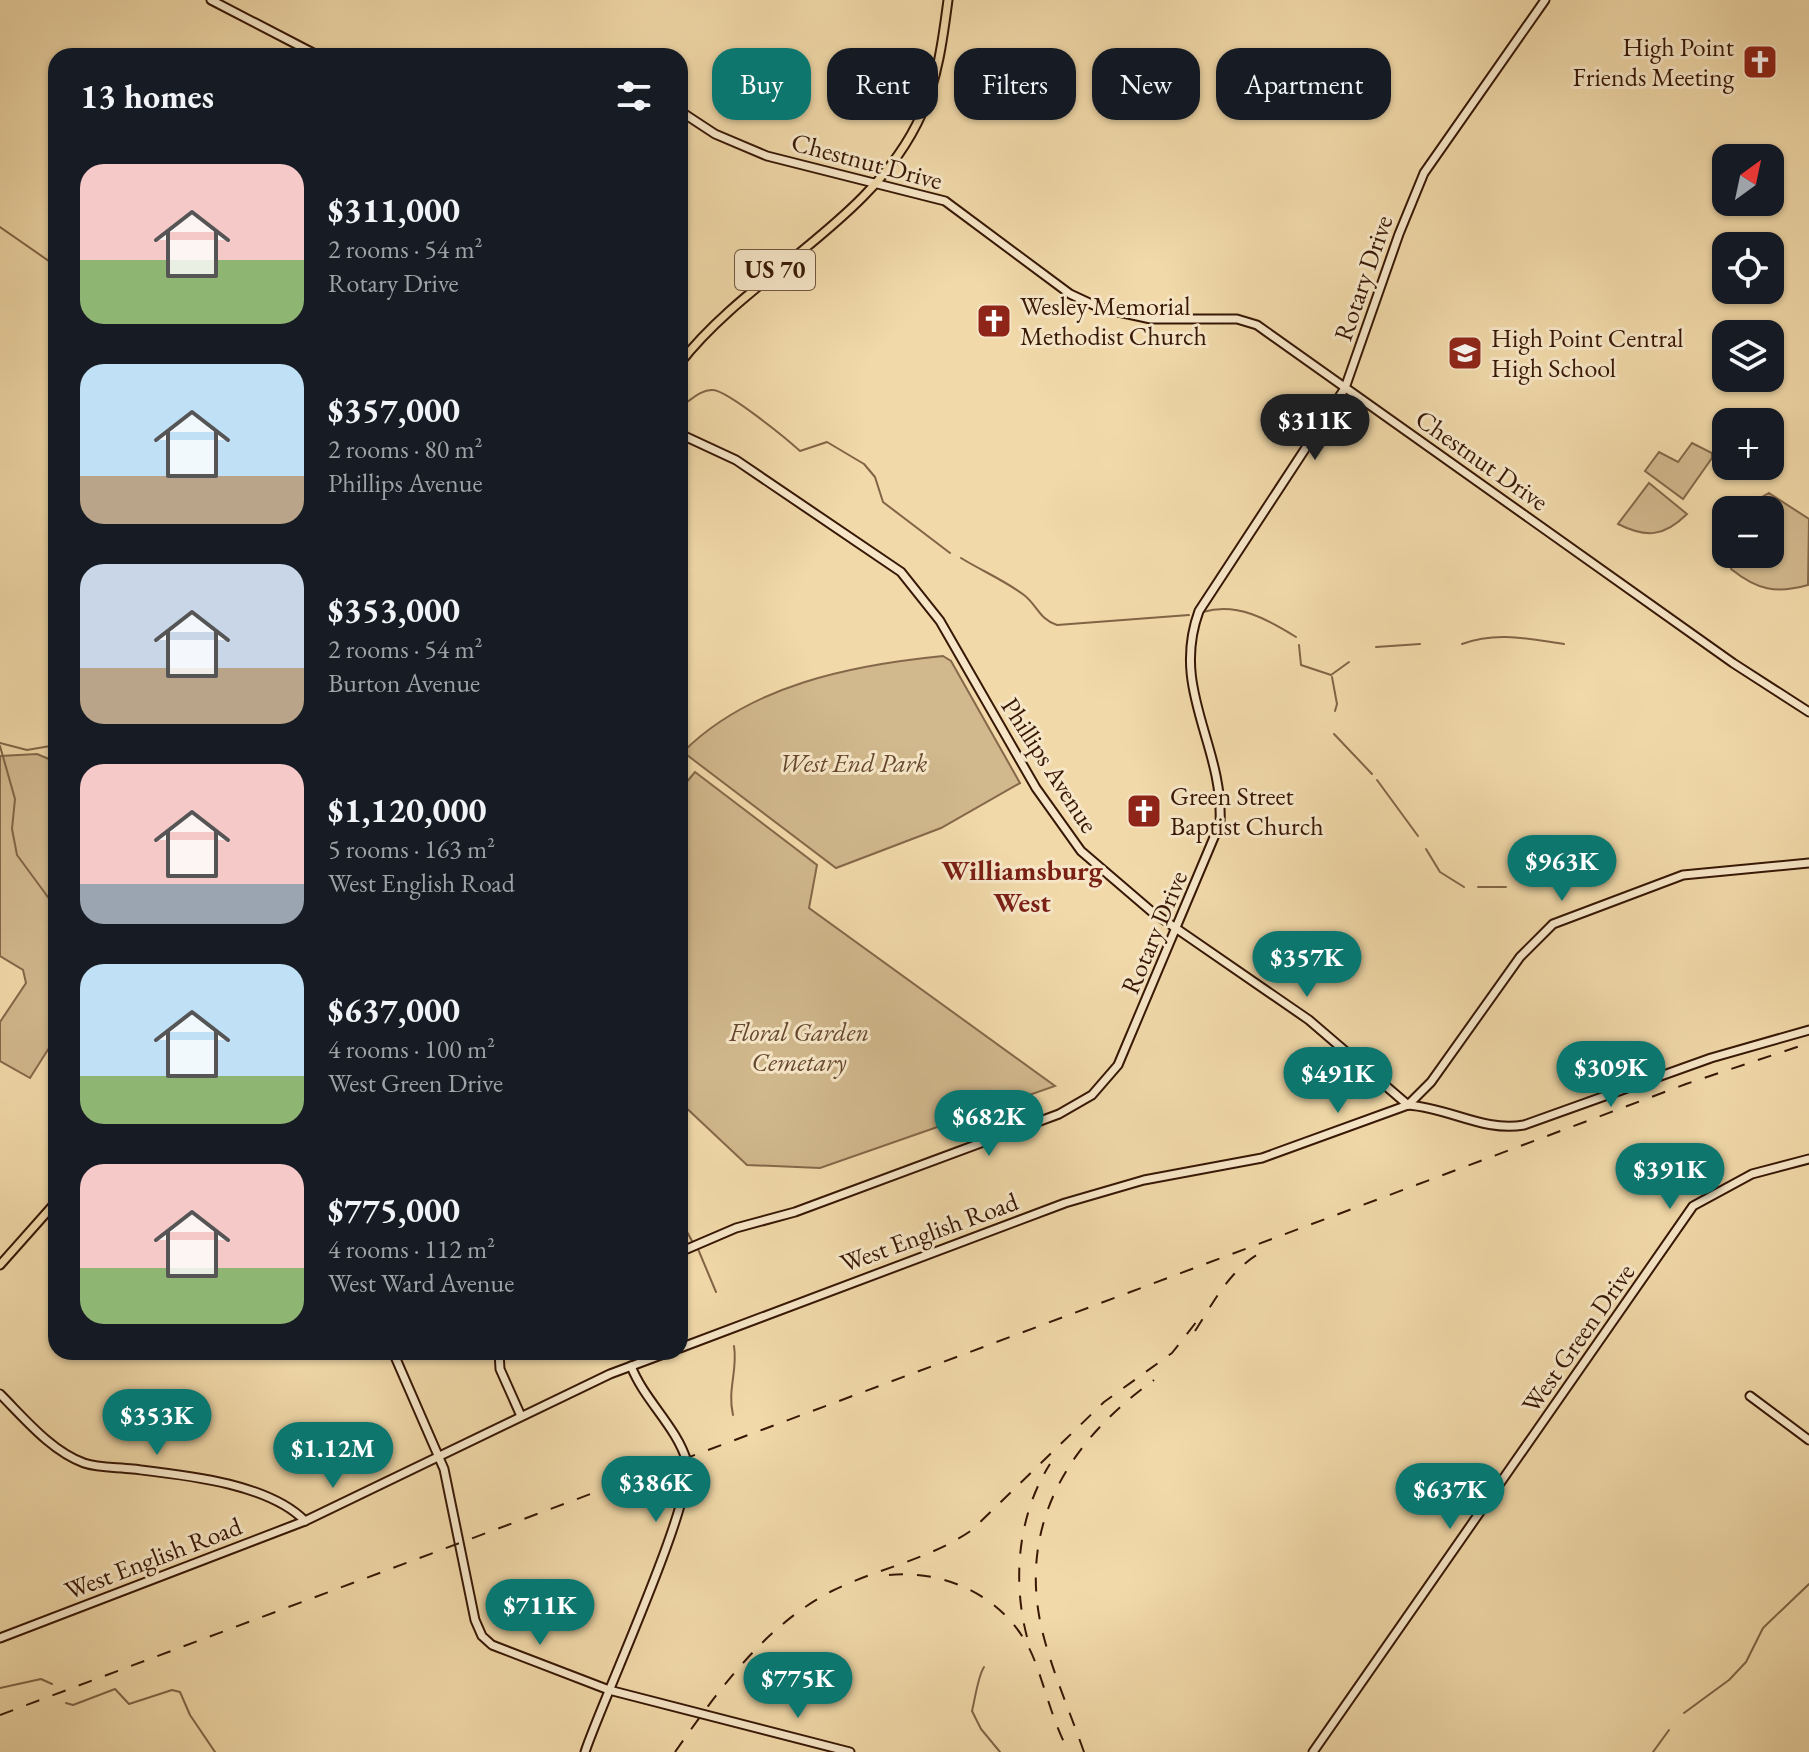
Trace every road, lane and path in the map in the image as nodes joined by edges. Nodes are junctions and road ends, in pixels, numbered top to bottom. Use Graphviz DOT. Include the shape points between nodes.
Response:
graph roads {
  1 [pos="211,0"];
  2 [pos="948,0"];
  3 [pos="1545,0"];
  4 [pos="304,48"];
  5 [pos="688,116"];
  6 [pos="876,183"];
  7 [pos="688,354"];
  8 [pos="1345,388"];
  9 [pos="688,438"];
  10 [pos="1809,712"];
  11 [pos="1809,863"];
  12 [pos="1176,928"];
  13 [pos="1809,1030"];
  14 [pos="1431,1082"];
  15 [pos="1408,1105"];
  16 [pos="1432,1106"];
  17 [pos="1809,1159"];
  18 [pos="48,1211"];
  19 [pos="688,1249"];
  20 [pos="0,1265"];
  21 [pos="688,1345"];
  22 [pos="397,1360"];
  23 [pos="499,1360"];
  24 [pos="647,1360"];
  25 [pos="631,1366"];
  26 [pos="0,1394"];
  27 [pos="1750,1396"];
  28 [pos="521,1416"];
  29 [pos="1809,1440"];
  30 [pos="440,1456"];
  31 [pos="305,1521"];
  32 [pos="0,1638"];
  33 [pos="609,1690"];
  34 [pos="585,1752"];
  35 [pos="850,1752"];
  36 [pos="1313,1752"];
  1 -- 4 [label="street"];
  2 -- 6 [label="main road, US 70" via="934,80 922,114"];
  3 -- 8 [label="street, Rotary Drive" via="1424,173"];
  5 -- 6 [label="street, Chestnut Drive" via="750,150"];
  6 -- 7 [label="main road, US 70" via="727,311"];
  6 -- 8 [label="street, Chestnut Drive" via="956,207 1086,303 1151,319 1246,321"];
  8 -- 10 [label="street, Chestnut Drive"];
  8 -- 12 [label="street, Rotary Drive" via="1204,601 1194,626 1190,681 1219,791 1220,823"];
  9 -- 12 [label="street, Phillips Avenue" via="736,460 901,572 940,621 1036,788 1081,851"];
  11 -- 14 [label="street, West English Road" via="1683,875 1553,924 1520,957"];
  12 -- 15 [label="street, Phillips Avenue" via="1309,1020"];
  12 -- 19 [label="street, Rotary Drive" via="1118,1065 1080,1104"];
  13 -- 16 [label="street" via="1711,1058 1524,1125 1496,1128"];
  14 -- 15 [label="street, West English Road"];
  14 -- 16 [label="street"];
  15 -- 16 [label="street"];
  15 -- 21 [label="street, West English Road" via="1262,1158 1144,1180 1065,1203"];
  17 -- 36 [label="street, West Green Drive" via="1752,1174 1693,1206"];
  18 -- 20 [label="main road"];
  22 -- 30 [label="street"];
  23 -- 28 [label="street"];
  24 -- 25 [label="street, West English Road"];
  25 -- 28 [label="street, West English Road"];
  25 -- 33 [label="street" via="688,1471"];
  26 -- 31 [label="street" via="59,1449 84,1463 201,1478 271,1498"];
  27 -- 29 [label="street"];
  28 -- 30 [label="street, West English Road"];
  30 -- 31 [label="street, West English Road"];
  30 -- 33 [label="street" via="482,1636 503,1650"];
  31 -- 32 [label="street, West English Road"];
  33 -- 34 [label="street"];
  33 -- 35 [label="street"];
}
